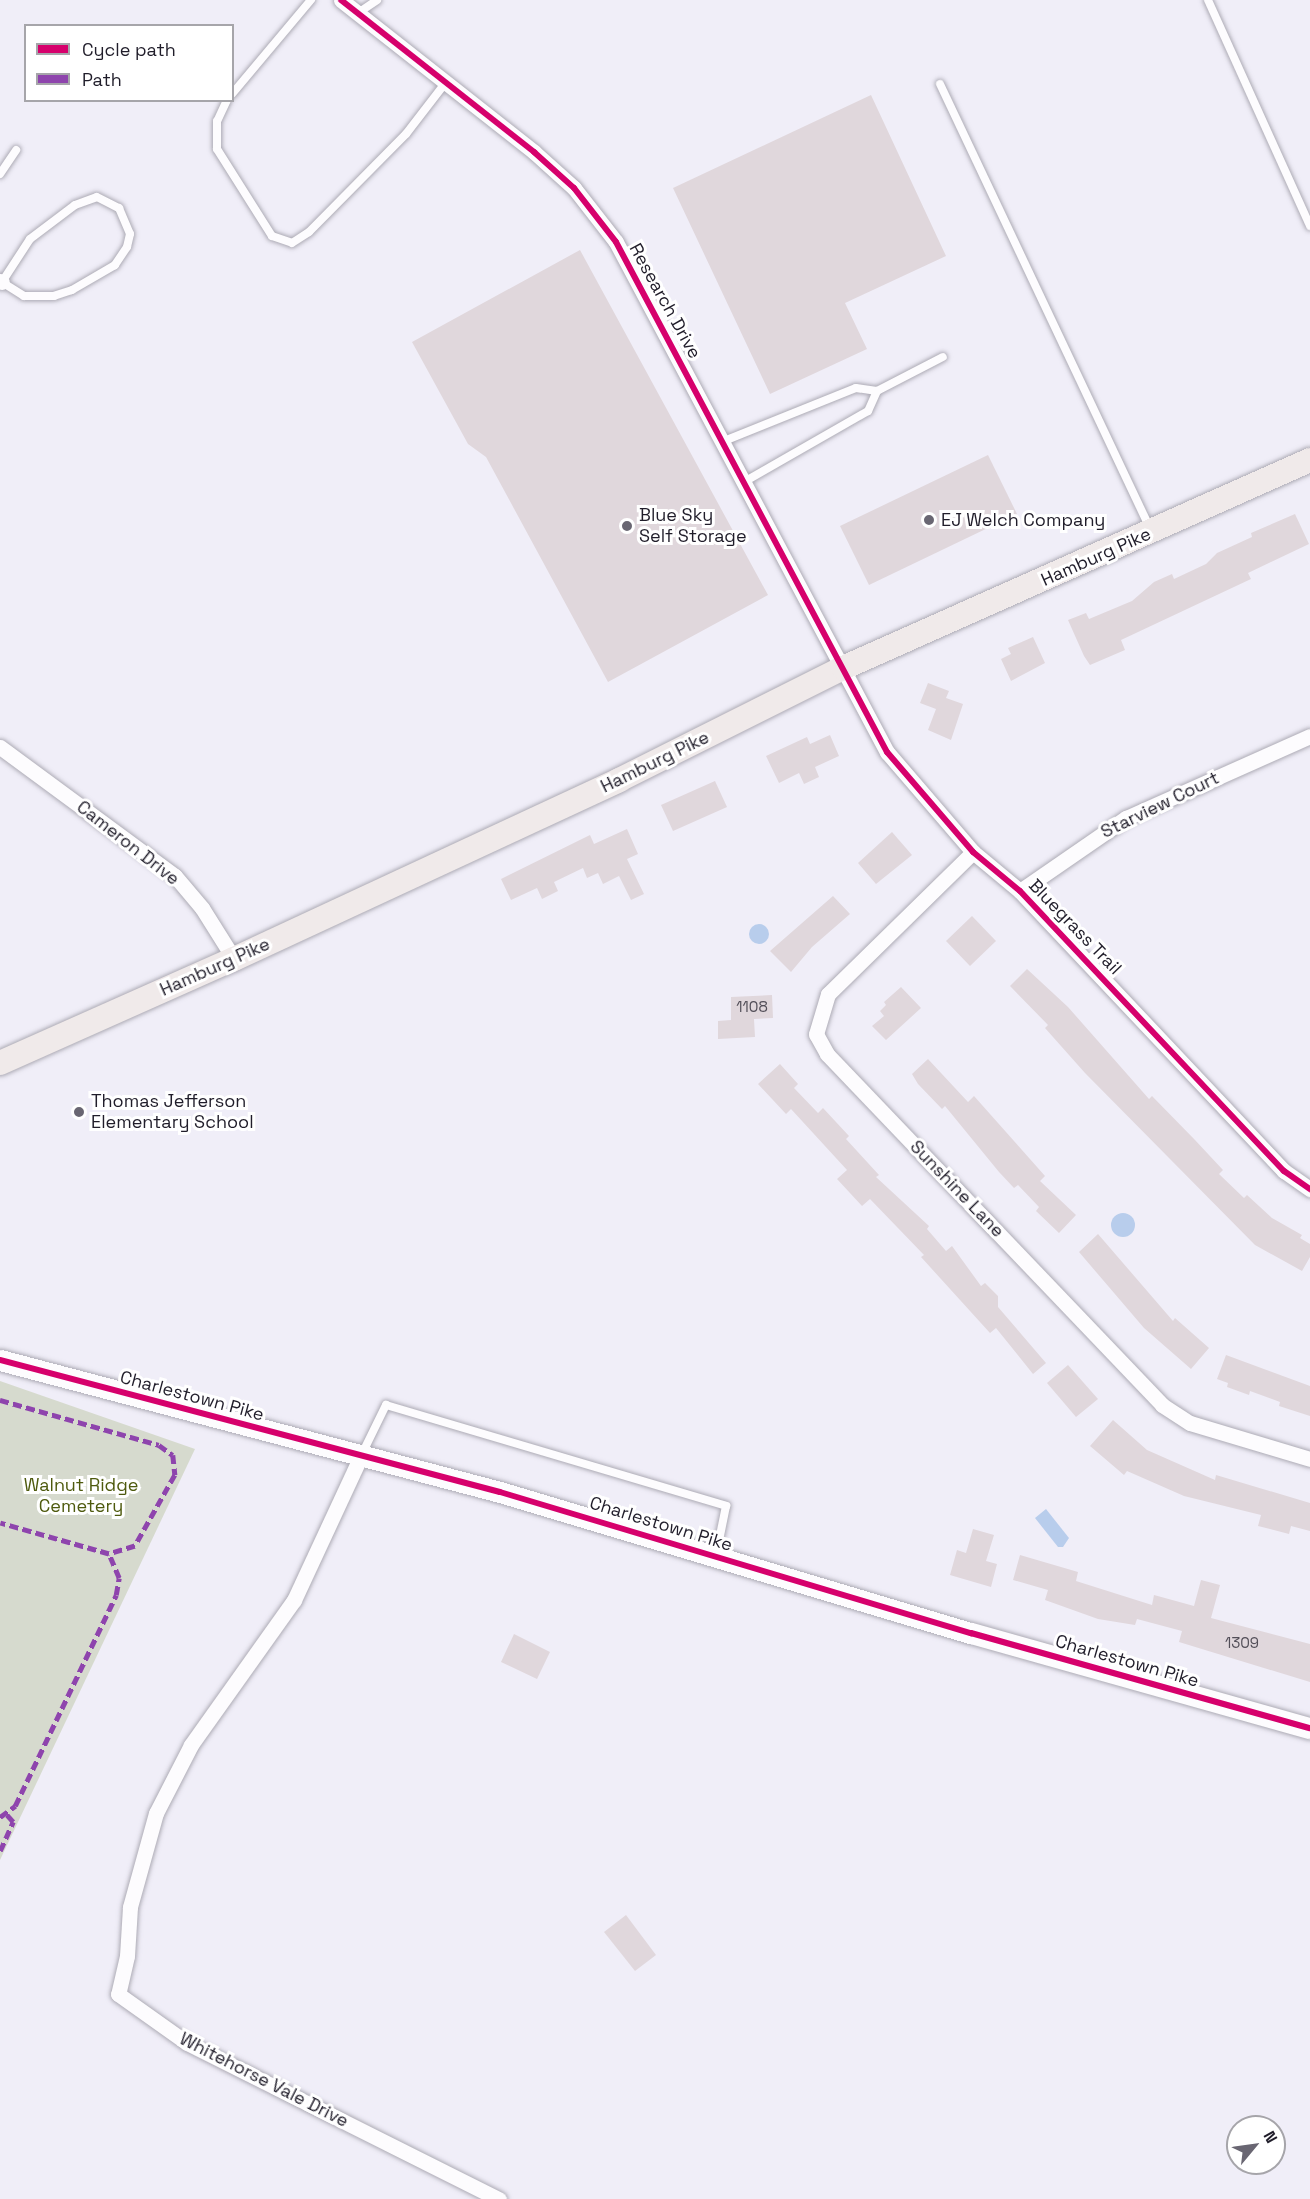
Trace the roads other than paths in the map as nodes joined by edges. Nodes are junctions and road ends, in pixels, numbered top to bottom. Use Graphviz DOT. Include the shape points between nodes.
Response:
graph roads {
  1 [pos="311,0"];
  2 [pos="342,0"];
  3 [pos="377,0"];
  4 [pos="1208,0"];
  5 [pos="358,13"];
  6 [pos="446,82"];
  7 [pos="940,84"];
  8 [pos="234,92"];
  9 [pos="226,102"];
  10 [pos="16,150"];
  11 [pos="0,174"];
  12 [pos="1310,226"];
  13 [pos="1,281"];
  14 [pos="944,357"];
  15 [pos="877,390"];
  16 [pos="724,441"];
  17 [pos="1310,460"];
  18 [pos="746,481"];
  19 [pos="1152,533"];
  20 [pos="843,668"];
  21 [pos="1310,735"];
  22 [pos="0,747"];
  23 [pos="973,852"];
  24 [pos="1020,891"];
  25 [pos="234,959"];
  26 [pos="0,1063"];
  27 [pos="1310,1189"];
  28 [pos="0,1360"];
  29 [pos="360,1458"];
  30 [pos="1310,1460"];
  31 [pos="715,1556"];
  32 [pos="1310,1728"];
  33 [pos="499,2199"];
  1 -- 8 [label="lane"];
  2 -- 5 [label="street, Research Drive"];
  3 -- 5 [label="lane"];
  4 -- 12 [label="lane"];
  5 -- 6 [label="street, Research Drive"];
  6 -- 9 [label="lane" via="405,134 309,232 291,243 272,236 217,149 217,121"];
  6 -- 16 [label="street, Research Drive" via="574,188 616,242"];
  7 -- 19 [label="lane"];
  10 -- 11 [label="lane"];
  13 -- 13 [label="lane" via="24,296 54,296 72,290 122,257 130,234 126,220 108,200 86,199 30,239"];
  14 -- 15 [label="lane"];
  15 -- 16 [label="lane" via="856,388"];
  15 -- 18 [label="lane" via="868,411"];
  16 -- 18 [label="street, Research Drive"];
  17 -- 19 [label="main road, Hamburg Pike"];
  18 -- 20 [label="street, Research Drive"];
  19 -- 20 [label="main road, Hamburg Pike"];
  20 -- 23 [label="street, Bluegrass Trail" via="887,752"];
  20 -- 25 [label="main road, Hamburg Pike" via="619,780"];
  21 -- 24 [label="street, Starview Court" via="1126,818"];
  22 -- 25 [label="street, Cameron Drive" via="175,876 202,908"];
  23 -- 24 [label="street, Bluegrass Trail"];
  23 -- 30 [label="street, Sunshine Lane" via="828,994 816,1034 827,1054 1162,1405 1190,1423"];
  24 -- 27 [label="street, Bluegrass Trail" via="1284,1171"];
  25 -- 26 [label="main road, Hamburg Pike"];
  28 -- 29 [label="street, Charlestown Pike"];
  29 -- 31 [label="street, Charlestown Pike" via="500,1492"];
  29 -- 31 [label="lane" via="386,1405 726,1506"];
  29 -- 33 [label="street, Whitehorse Vale Drive" via="294,1600 191,1745 156,1813 130,1907 127,1956 118,1994 187,2043"];
  31 -- 32 [label="street, Charlestown Pike" via="971,1634"];
}
